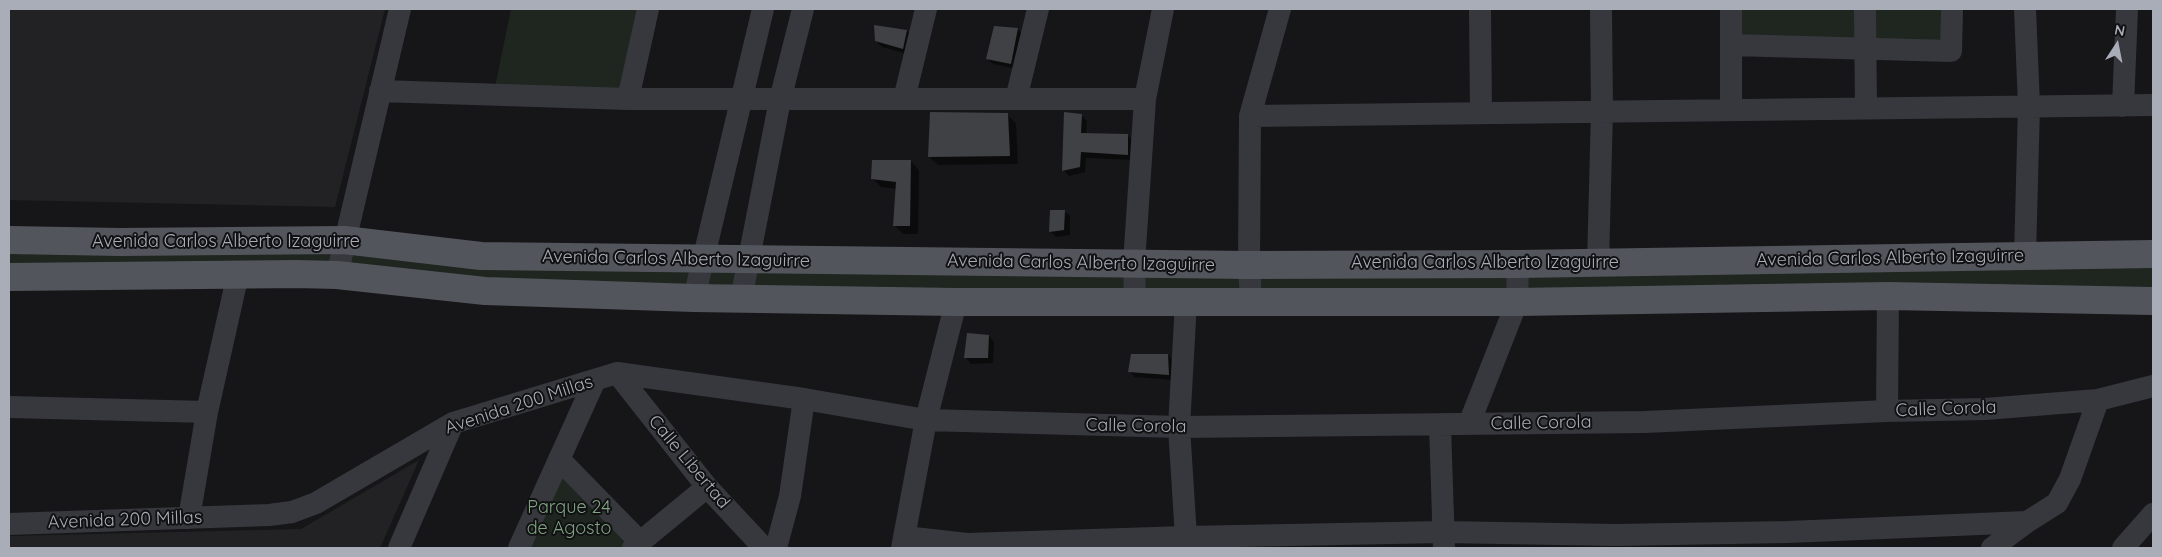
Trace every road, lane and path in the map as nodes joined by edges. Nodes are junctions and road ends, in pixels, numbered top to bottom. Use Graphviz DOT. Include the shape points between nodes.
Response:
graph roads {
  1 [pos="400,9"];
  2 [pos="648,9"];
  3 [pos="763,9"];
  4 [pos="803,9"];
  5 [pos="926,9"];
  6 [pos="1038,9"];
  7 [pos="1163,9"];
  8 [pos="1280,9"];
  9 [pos="1480,9"];
  10 [pos="1602,9"];
  11 [pos="1732,9"];
  12 [pos="1865,9"];
  13 [pos="1952,9"];
  14 [pos="2025,9"];
  15 [pos="2127,9"];
  16 [pos="1731,45"];
  17 [pos="1866,48"];
  18 [pos="380,91"];
  19 [pos="628,99"];
  20 [pos="1016,99"];
  21 [pos="1145,99"];
  22 [pos="741,100"];
  23 [pos="780,100"];
  24 [pos="904,100"];
  25 [pos="2153,105"];
  26 [pos="2029,106"];
  27 [pos="2122,106"];
  28 [pos="1866,108"];
  29 [pos="1731,110"];
  30 [pos="1602,111"];
  31 [pos="1481,113"];
  32 [pos="1250,116"];
  33 [pos="9,240"];
  34 [pos="344,240"];
  35 [pos="2153,254"];
  36 [pos="2025,256"];
  37 [pos="703,260"];
  38 [pos="748,260"];
  39 [pos="1598,262"];
  40 [pos="1134,264"];
  41 [pos="1518,264"];
  42 [pos="1249,265"];
  43 [pos="238,274"];
  44 [pos="336,275"];
  45 [pos="9,277"];
  46 [pos="1888,296"];
  47 [pos="694,298"];
  48 [pos="741,299"];
  49 [pos="1251,301"];
  50 [pos="2153,301"];
  51 [pos="956,302"];
  52 [pos="1135,302"];
  53 [pos="1186,302"];
  54 [pos="1518,302"];
  55 [pos="617,373"];
  56 [pos="595,380"];
  57 [pos="2153,386"];
  58 [pos="804,398"];
  59 [pos="2098,400"];
  60 [pos="9,407"];
  61 [pos="1888,411"];
  62 [pos="207,412"];
  63 [pos="926,420"];
  64 [pos="453,423"];
  65 [pos="1469,424"];
  66 [pos="1440,425"];
  67 [pos="1179,428"];
  68 [pos="559,459"];
  69 [pos="707,487"];
  70 [pos="2153,514"];
  71 [pos="189,518"];
  72 [pos="2027,522"];
  73 [pos="9,524"];
  74 [pos="1788,532"];
  75 [pos="1186,537"];
  76 [pos="1443,540"];
  77 [pos="904,542"];
  78 [pos="637,545"];
  79 [pos="971,546"];
  80 [pos="399,548"];
  81 [pos="519,548"];
  82 [pos="764,548"];
  83 [pos="776,548"];
  84 [pos="1770,548"];
  85 [pos="1992,548"];
  86 [pos="2122,548"];
  1 -- 18 [label="street"];
  2 -- 19 [label="street"];
  3 -- 22 [label="street"];
  4 -- 23 [label="street"];
  5 -- 24 [label="street"];
  6 -- 20 [label="street"];
  7 -- 21 [label="street"];
  8 -- 32 [label="street"];
  9 -- 31 [label="street"];
  10 -- 30 [label="street"];
  11 -- 16 [label="street"];
  12 -- 17 [label="street"];
  13 -- 17 [label="street" via="1951,51"];
  14 -- 26 [label="street"];
  15 -- 27 [label="street"];
  16 -- 17 [label="street"];
  16 -- 29 [label="street"];
  17 -- 28 [label="street"];
  18 -- 19 [label="street"];
  18 -- 34 [label="street"];
  19 -- 22 [label="street"];
  20 -- 21 [label="street"];
  20 -- 24 [label="street"];
  21 -- 40 [label="street"];
  22 -- 23 [label="street"];
  22 -- 37 [label="street"];
  23 -- 24 [label="street"];
  23 -- 38 [label="street"];
  25 -- 27 [label="street"];
  26 -- 27 [label="street"];
  26 -- 28 [label="street"];
  26 -- 36 [label="street"];
  28 -- 29 [label="street"];
  29 -- 30 [label="street"];
  30 -- 31 [label="street"];
  30 -- 39 [label="street"];
  31 -- 32 [label="street"];
  32 -- 42 [label="street"];
  33 -- 34 [label="main road, Avenida Carlos Alberto Izaguirre"];
  34 -- 37 [label="main road, Avenida Carlos Alberto Izaguirre" via="481,256"];
  34 -- 44 [label="street"];
  35 -- 36 [label="main road, Avenida Carlos Alberto Izaguirre"];
  36 -- 39 [label="main road, Avenida Carlos Alberto Izaguirre"];
  37 -- 38 [label="main road, Avenida Carlos Alberto Izaguirre"];
  37 -- 47 [label="street"];
  38 -- 40 [label="main road, Avenida Carlos Alberto Izaguirre"];
  38 -- 48 [label="street"];
  39 -- 41 [label="main road, Avenida Carlos Alberto Izaguirre"];
  40 -- 42 [label="main road, Avenida Carlos Alberto Izaguirre"];
  40 -- 52 [label="street"];
  41 -- 42 [label="main road, Avenida Carlos Alberto Izaguirre"];
  41 -- 54 [label="street"];
  42 -- 49 [label="street"];
  43 -- 44 [label="main road, Avenida Carlos Alberto Izaguirre"];
  43 -- 45 [label="main road, Avenida Carlos Alberto Izaguirre"];
  43 -- 62 [label="street"];
  44 -- 47 [label="main road, Avenida Carlos Alberto Izaguirre" via="485,291"];
  46 -- 50 [label="main road, Avenida Carlos Alberto Izaguirre"];
  46 -- 54 [label="main road, Avenida Carlos Alberto Izaguirre"];
  46 -- 61 [label="street"];
  47 -- 48 [label="main road, Avenida Carlos Alberto Izaguirre"];
  48 -- 51 [label="main road, Avenida Carlos Alberto Izaguirre"];
  49 -- 53 [label="main road, Avenida Carlos Alberto Izaguirre"];
  49 -- 54 [label="main road, Avenida Carlos Alberto Izaguirre"];
  51 -- 52 [label="main road, Avenida Carlos Alberto Izaguirre"];
  51 -- 63 [label="street"];
  52 -- 53 [label="main road, Avenida Carlos Alberto Izaguirre"];
  53 -- 67 [label="street"];
  54 -- 65 [label="street"];
  55 -- 56 [label="street, Avenida 200 Millas"];
  55 -- 58 [label="street, Avenida 200 Millas"];
  55 -- 69 [label="street, Calle Libertad"];
  56 -- 64 [label="street, Avenida 200 Millas"];
  56 -- 68 [label="street"];
  57 -- 59 [label="street, Calle Corola"];
  58 -- 63 [label="street, Avenida 200 Millas"];
  58 -- 83 [label="street" via="790,496"];
  59 -- 61 [label="street, Calle Corola" via="1984,409"];
  59 -- 72 [label="street" via="2070,479 2057,503"];
  60 -- 62 [label="street"];
  61 -- 65 [label="street, Calle Corola" via="1644,422"];
  62 -- 71 [label="street"];
  63 -- 67 [label="street, Calle Corola"];
  63 -- 77 [label="street"];
  64 -- 71 [label="street, Avenida 200 Millas" via="316,503 292,512"];
  64 -- 80 [label="street"];
  65 -- 66 [label="street, Calle Corola"];
  66 -- 67 [label="street, Calle Corola"];
  66 -- 76 [label="street"];
  67 -- 75 [label="street"];
  68 -- 78 [label="street"];
  68 -- 81 [label="street"];
  69 -- 78 [label="street"];
  69 -- 82 [label="street, Calle Libertad"];
  70 -- 86 [label="street"];
  71 -- 73 [label="street, Avenida 200 Millas"];
  72 -- 74 [label="street"];
  72 -- 85 [label="street"];
  74 -- 76 [label="street"];
  74 -- 84 [label="street"];
  75 -- 76 [label="street"];
  75 -- 79 [label="street"];
  77 -- 79 [label="street"];
}
